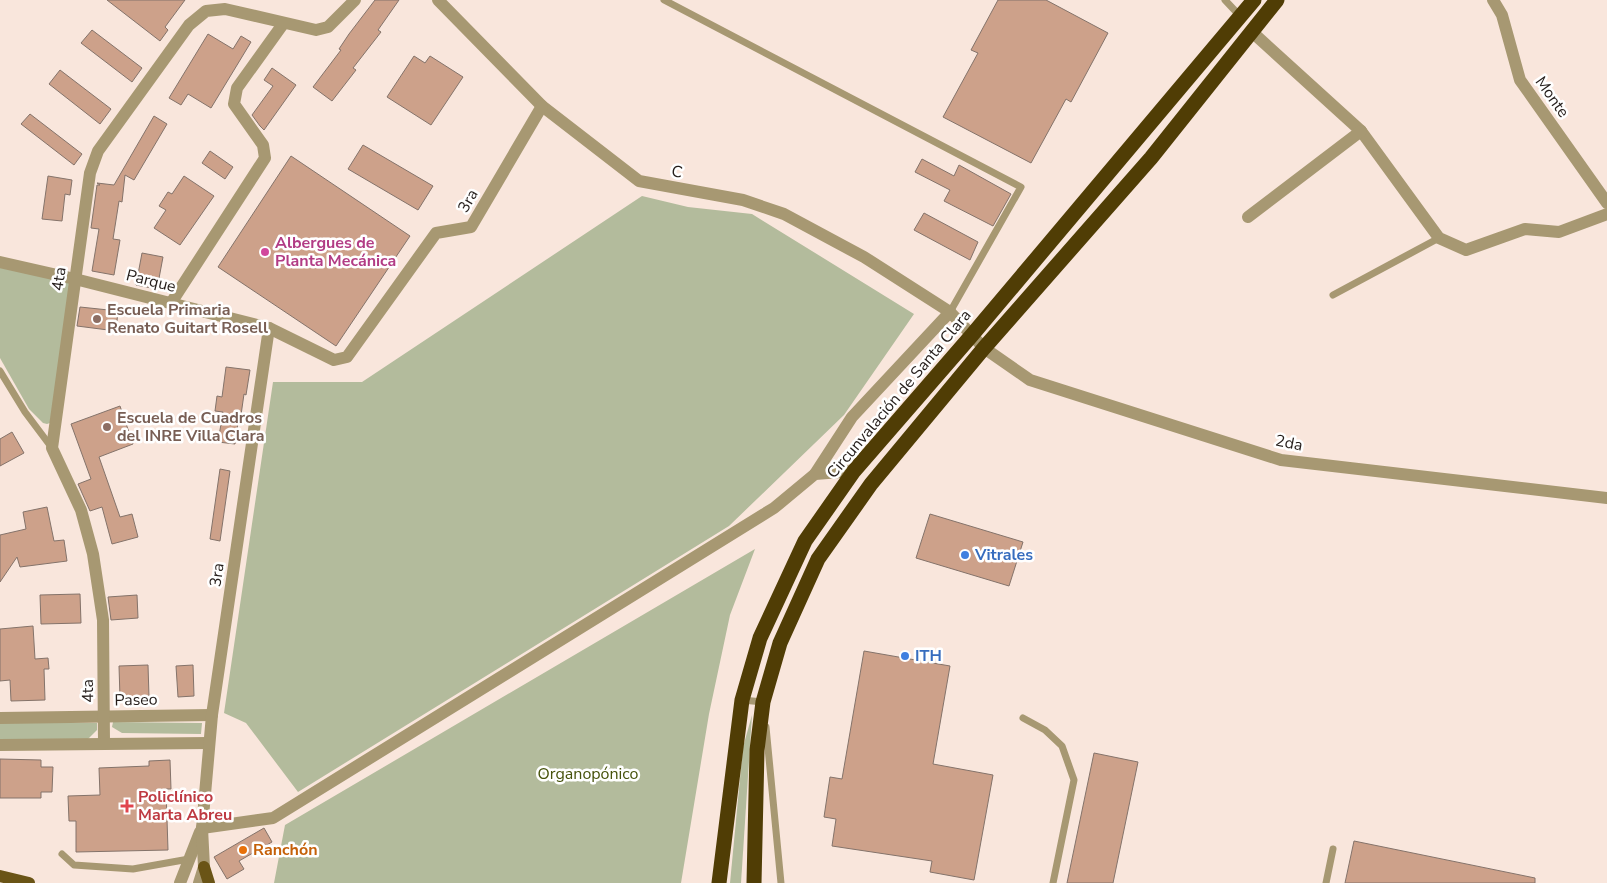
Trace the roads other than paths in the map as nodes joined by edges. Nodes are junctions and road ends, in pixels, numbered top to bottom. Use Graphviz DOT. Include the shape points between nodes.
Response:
graph roads {
  1 [pos="354,0"];
  2 [pos="438,0"];
  3 [pos="664,0"];
  4 [pos="1225,0"];
  5 [pos="1254,0"];
  6 [pos="1277,0"];
  7 [pos="1493,0"];
  8 [pos="1240,16"];
  9 [pos="283,24"];
  10 [pos="1251,31"];
  11 [pos="542,106"];
  12 [pos="1361,131"];
  13 [pos="1607,203"];
  14 [pos="1607,214"];
  15 [pos="1248,217"];
  16 [pos="1439,238"];
  17 [pos="0,262"];
  18 [pos="76,279"];
  19 [pos="1333,295"];
  20 [pos="171,303"];
  21 [pos="950,312"];
  22 [pos="269,328"];
  23 [pos="972,335"];
  24 [pos="984,348"];
  25 [pos="346,357"];
  26 [pos="0,371"];
  27 [pos="52,448"];
  28 [pos="854,471"];
  29 [pos="815,474"];
  30 [pos="1607,498"];
  31 [pos="742,700"];
  32 [pos="763,702"];
  33 [pos="212,715"];
  34 [pos="104,716"];
  35 [pos="0,718"];
  36 [pos="1023,718"];
  37 [pos="209,743"];
  38 [pos="104,744"];
  39 [pos="0,745"];
  40 [pos="202,828"];
  41 [pos="1333,849"];
  42 [pos="62,854"];
  43 [pos="190,859"];
  44 [pos="204,867"];
  45 [pos="0,876"];
  46 [pos="29,883"];
  47 [pos="180,883"];
  48 [pos="199,883"];
  49 [pos="209,883"];
  50 [pos="718,883"];
  51 [pos="754,883"];
  52 [pos="781,883"];
  53 [pos="1053,883"];
  54 [pos="1326,883"];
  1 -- 9 [label="street, 4ta" via="328,28 316,30"];
  2 -- 11 [label="street, C"];
  3 -- 21 [label="lane" via="1022,187"];
  4 -- 8 [label="lane"];
  5 -- 8 [label="highway, Circunvalación de Santa Clara"];
  6 -- 10 [label="highway"];
  7 -- 13 [label="street, Monte" via="1502,15 1520,80"];
  8 -- 23 [label="highway, Circunvalación de Santa Clara"];
  9 -- 18 [label="street, 4ta" via="225,9 206,12 189,25 98,152 90,173"];
  9 -- 20 [label="street" via="237,88 234,104 263,145 265,158"];
  10 -- 12 [label="street"];
  10 -- 24 [label="highway" via="1150,158"];
  11 -- 21 [label="street, C" via="639,181 744,200 784,214 864,257"];
  11 -- 25 [label="street, 3ra" via="471,227 436,234"];
  12 -- 15 [label="street"];
  12 -- 16 [label="street"];
  14 -- 16 [label="street" via="1559,232 1525,229 1466,250"];
  16 -- 19 [label="lane"];
  17 -- 18 [label="street, Parque"];
  18 -- 20 [label="street, Parque"];
  18 -- 27 [label="street, 4ta"];
  20 -- 22 [label="street, Parque"];
  21 -- 23 [label="street, C"];
  21 -- 29 [label="street" via="852,417"];
  22 -- 25 [label="street, Parque" via="334,360"];
  22 -- 33 [label="street, 3ra"];
  23 -- 24 [label="street, 2da"];
  23 -- 28 [label="highway, Circunvalación de Santa Clara"];
  24 -- 30 [label="street, 2da" via="1030,380 1280,460"];
  24 -- 32 [label="highway" via="872,484 818,559 780,643"];
  26 -- 27 [label="lane"];
  27 -- 34 [label="street, 4ta" via="81,510 93,554 103,620"];
  28 -- 29 [label="street"];
  28 -- 31 [label="highway, Circunvalación de Santa Clara" via="805,541 760,638"];
  29 -- 40 [label="street" via="774,508 273,818"];
  31 -- 32 [label="lane"];
  31 -- 50 [label="highway, Circunvalación de Santa Clara"];
  32 -- 51 [label="highway" via="756,750"];
  32 -- 52 [label="lane"];
  33 -- 34 [label="street, Paseo"];
  33 -- 37 [label="street, 3ra"];
  34 -- 35 [label="street, Paseo"];
  34 -- 38 [label="street, 4ta"];
  36 -- 53 [label="lane" via="1045,730 1062,746 1074,780"];
  37 -- 38 [label="street"];
  37 -- 40 [label="street, 3ra"];
  38 -- 39 [label="street"];
  40 -- 43 [label="street, 3ra"];
  40 -- 44 [label="street, 3ra"];
  41 -- 54 [label="lane"];
  42 -- 43 [label="lane" via="74,865 133,869"];
  43 -- 47 [label="street, 3ra"];
  44 -- 48 [label="street, 3ra"];
  44 -- 49 [label="main road"];
  45 -- 46 [label="main road"];
}
